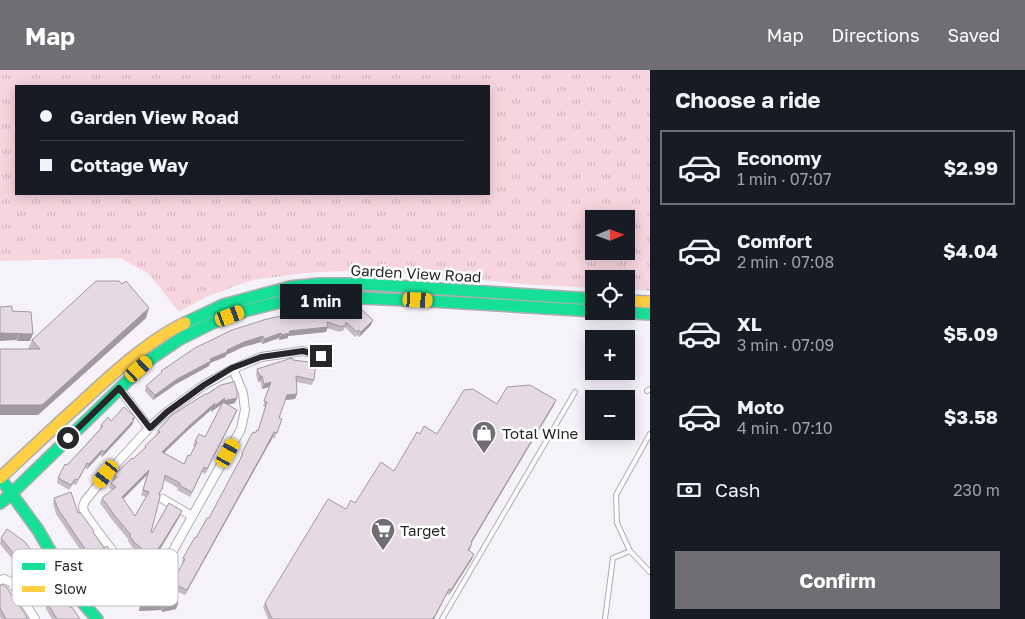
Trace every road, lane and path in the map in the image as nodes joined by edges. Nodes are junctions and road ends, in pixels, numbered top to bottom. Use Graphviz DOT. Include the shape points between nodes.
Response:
graph roads {
  1 [pos="585,298"];
  2 [pos="635,301"];
  3 [pos="650,302"];
  4 [pos="585,310"];
  5 [pos="635,313"];
  6 [pos="650,314"];
  7 [pos="321,356"];
  8 [pos="232,368"];
  9 [pos="119,388"];
  10 [pos="575,392"];
  11 [pos="150,428"];
  12 [pos="650,434"];
  13 [pos="0,478"];
  14 [pos="11,494"];
  15 [pos="163,499"];
  16 [pos="0,502"];
  17 [pos="192,516"];
  18 [pos="49,549"];
  19 [pos="112,549"];
  20 [pos="173,549"];
  21 [pos="630,551"];
  22 [pos="650,572"];
  23 [pos="0,580"];
  24 [pos="12,584"];
  25 [pos="27,606"];
  26 [pos="85,606"];
  27 [pos="35,619"];
  28 [pos="96,619"];
  29 [pos="442,619"];
  30 [pos="605,619"];
  1 -- 13 [label="main road, Garden View Road" via="319,284 290,287 223,305 176,327 148,346 110,376"];
  2 -- 3 [label="main road"];
  4 -- 9 [label="main road, Garden View Road" via="350,297 292,299 248,310 180,339 149,360"];
  5 -- 6 [label="main road"];
  7 -- 8 [label="street" via="303,351 261,357"];
  8 -- 11 [label="street" via="167,412"];
  8 -- 17 [label="street" via="243,393 245,410 241,430"];
  9 -- 11 [label="street"];
  9 -- 14 [label="main road, Garden View Road"];
  10 -- 29 [label="lane"];
  11 -- 19 [label="street" via="106,474 83,506 84,512"];
  12 -- 21 [label="lane" via="616,495 617,523"];
  13 -- 14 [label="main road"];
  14 -- 16 [label="main road, Garden View Road"];
  14 -- 18 [label="main road"];
  15 -- 17 [label="street"];
  17 -- 20 [label="street"];
  21 -- 22 [label="lane"];
  21 -- 30 [label="lane" via="613,558"];
  23 -- 24 [label="street"];
  25 -- 27 [label="street"];
  26 -- 28 [label="main road"];
}
